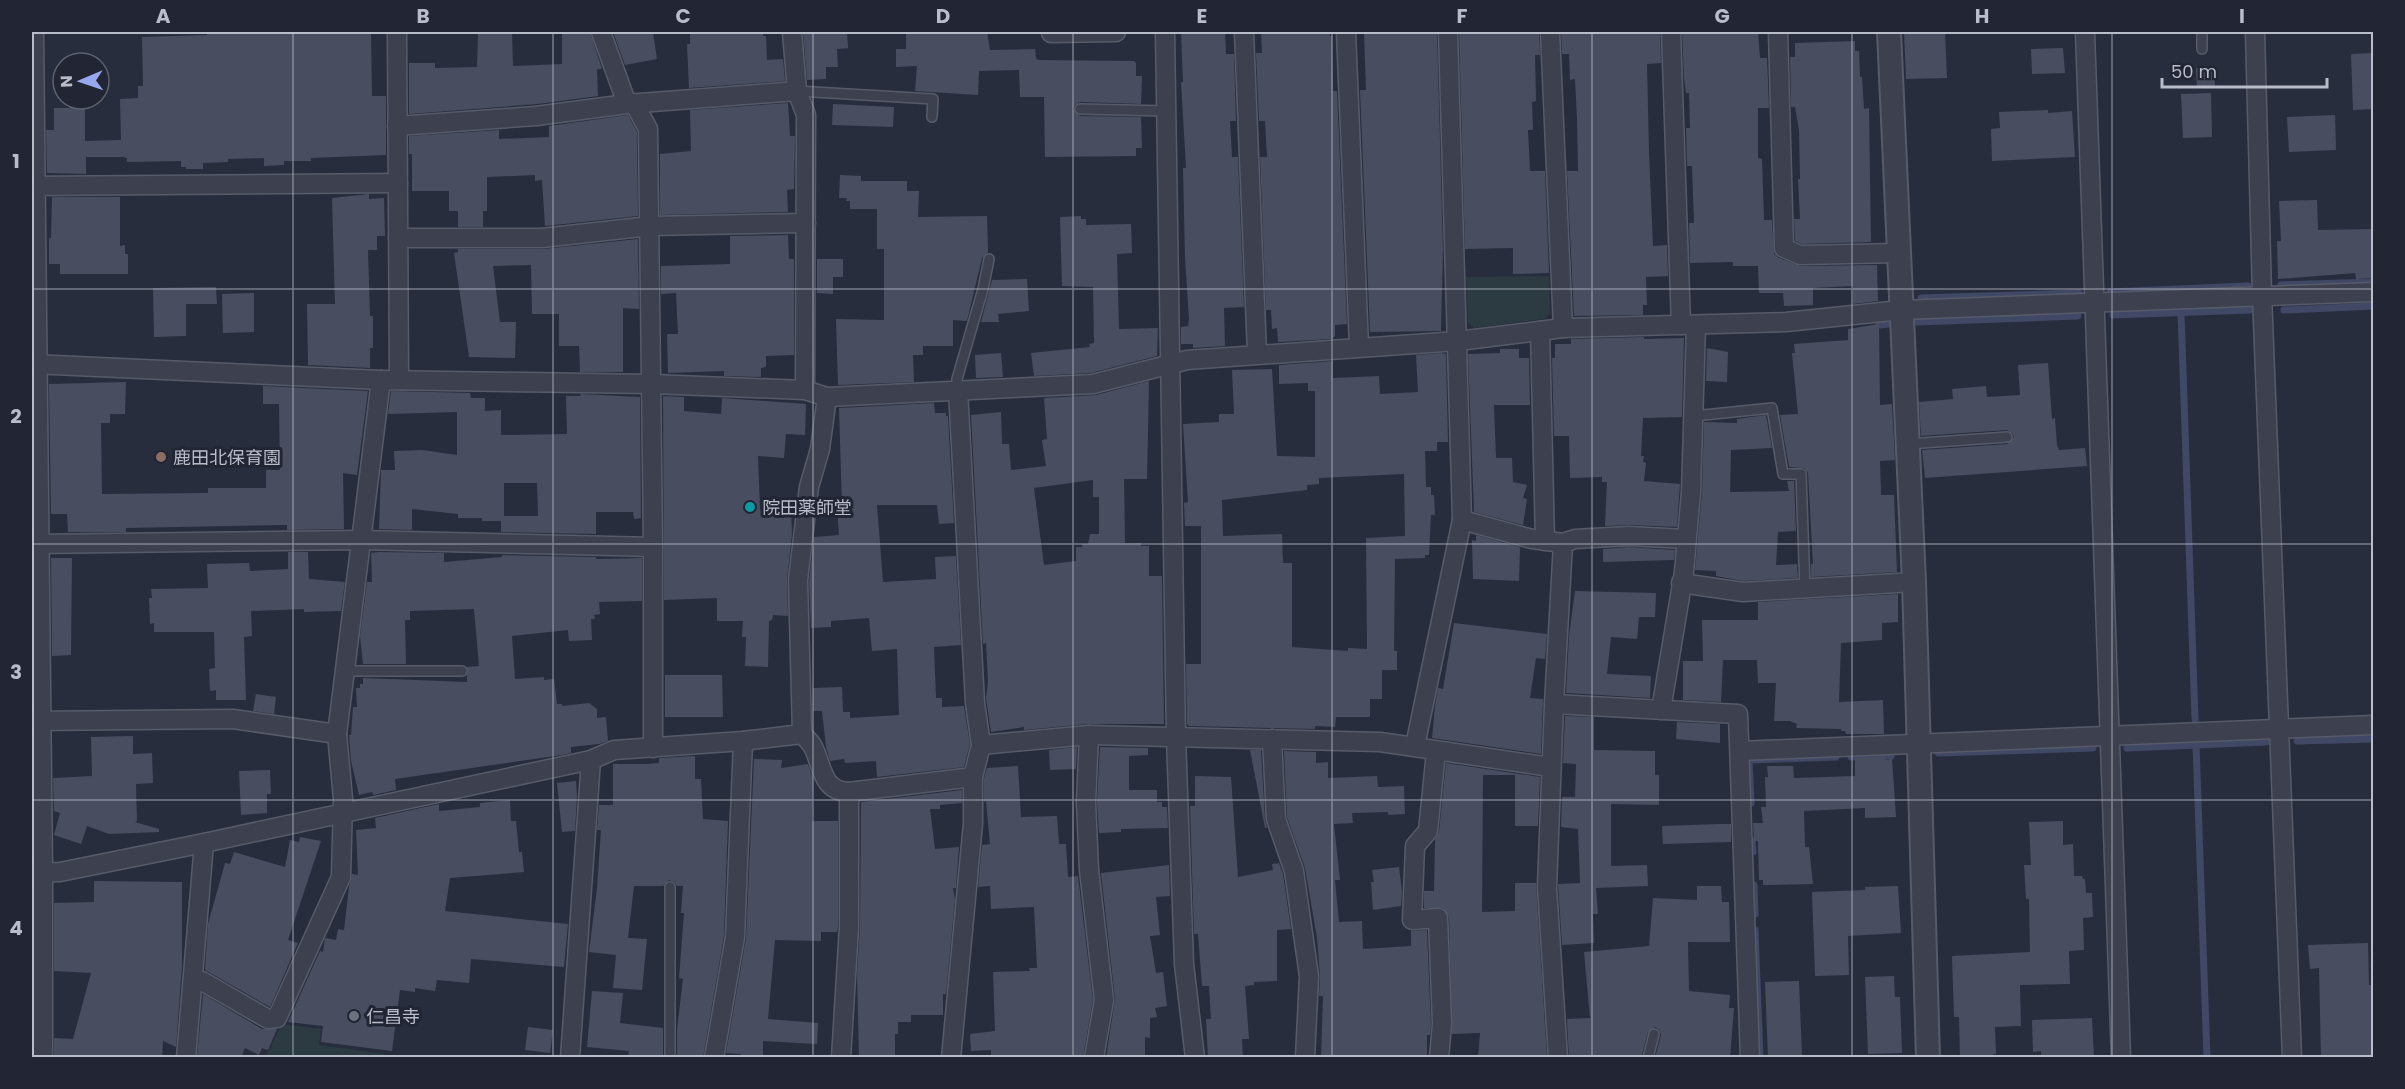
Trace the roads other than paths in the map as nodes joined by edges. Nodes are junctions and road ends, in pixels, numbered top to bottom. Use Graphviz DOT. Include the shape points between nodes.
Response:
graph roads {
  1 [pos="34,32"];
  2 [pos="397,32"];
  3 [pos="602,32"];
  4 [pos="792,32"];
  5 [pos="1051,32"];
  6 [pos="1116,32"];
  7 [pos="1165,32"];
  8 [pos="1244,32"];
  9 [pos="1346,32"];
  10 [pos="1448,32"];
  11 [pos="1550,32"];
  12 [pos="1671,32"];
  13 [pos="1778,32"];
  14 [pos="1889,32"];
  15 [pos="2085,32"];
  16 [pos="2202,32"];
  17 [pos="2254,32"];
  18 [pos="2202,49"];
  19 [pos="797,92"];
  20 [pos="630,104"];
  21 [pos="1080,109"];
  22 [pos="1166,111"];
  23 [pos="932,117"];
  24 [pos="397,126"];
  25 [pos="398,183"];
  26 [pos="34,186"];
  27 [pos="806,224"];
  28 [pos="650,226"];
  29 [pos="398,238"];
  30 [pos="1899,253"];
  31 [pos="988,259"];
  32 [pos="2373,292"];
  33 [pos="2262,295"];
  34 [pos="2095,303"];
  35 [pos="1901,310"];
  36 [pos="1688,325"];
  37 [pos="1563,328"];
  38 [pos="1540,331"];
  39 [pos="1458,341"];
  40 [pos="1359,346"];
  41 [pos="1257,354"];
  42 [pos="35,364"];
  43 [pos="1170,364"];
  44 [pos="390,380"];
  45 [pos="652,384"];
  46 [pos="805,390"];
  47 [pos="958,390"];
  48 [pos="827,398"];
  49 [pos="1694,416"];
  50 [pos="2007,437"];
  51 [pos="1908,444"];
  52 [pos="1462,520"];
  53 [pos="1686,539"];
  54 [pos="361,540"];
  55 [pos="1554,542"];
  56 [pos="36,544"];
  57 [pos="653,547"];
  58 [pos="1914,582"];
  59 [pos="1681,583"];
  60 [pos="1805,589"];
  61 [pos="346,671"];
  62 [pos="462,671"];
  63 [pos="1554,704"];
  64 [pos="1660,710"];
  65 [pos="37,721"];
  66 [pos="2373,725"];
  67 [pos="2280,729"];
  68 [pos="337,734"];
  69 [pos="802,734"];
  70 [pos="1089,735"];
  71 [pos="2110,736"];
  72 [pos="1176,737"];
  73 [pos="1272,739"];
  74 [pos="742,741"];
  75 [pos="1919,743"];
  76 [pos="981,745"];
  77 [pos="1415,746"];
  78 [pos="653,748"];
  79 [pos="1740,751"];
  80 [pos="1436,752"];
  81 [pos="591,760"];
  82 [pos="1551,767"];
  83 [pos="973,777"];
  84 [pos="849,792"];
  85 [pos="342,813"];
  86 [pos="204,843"];
  87 [pos="37,872"];
  88 [pos="670,887"];
  89 [pos="192,980"];
  90 [pos="1654,1034"];
  91 [pos="43,1058"];
  92 [pos="186,1058"];
  93 [pos="570,1058"];
  94 [pos="670,1058"];
  95 [pos="714,1058"];
  96 [pos="841,1058"];
  97 [pos="951,1058"];
  98 [pos="1094,1058"];
  99 [pos="1195,1058"];
  100 [pos="1305,1058"];
  101 [pos="1439,1058"];
  102 [pos="1558,1058"];
  103 [pos="1648,1058"];
  104 [pos="1750,1058"];
  105 [pos="1928,1058"];
  106 [pos="2121,1058"];
  107 [pos="2292,1058"];
  1 -- 26 [label="street"];
  2 -- 24 [label="street"];
  3 -- 20 [label="street"];
  4 -- 19 [label="street"];
  5 -- 6 [label="street"];
  7 -- 22 [label="street"];
  8 -- 41 [label="street"];
  9 -- 40 [label="street"];
  10 -- 39 [label="street"];
  11 -- 37 [label="street"];
  12 -- 36 [label="street"];
  13 -- 30 [label="street" via="1784,248 1800,255"];
  14 -- 30 [label="street"];
  15 -- 34 [label="street"];
  16 -- 18 [label="lane"];
  17 -- 33 [label="street"];
  19 -- 20 [label="street"];
  19 -- 23 [label="lane" via="933,99"];
  19 -- 27 [label="street" via="806,115"];
  20 -- 24 [label="street" via="536,117"];
  20 -- 28 [label="street" via="648,129"];
  21 -- 22 [label="lane"];
  22 -- 43 [label="street"];
  24 -- 25 [label="street"];
  25 -- 26 [label="street"];
  25 -- 29 [label="street"];
  26 -- 42 [label="street"];
  27 -- 28 [label="street"];
  27 -- 46 [label="street"];
  28 -- 29 [label="street" via="542,238"];
  28 -- 45 [label="street"];
  29 -- 44 [label="street"];
  30 -- 35 [label="street"];
  31 -- 47 [label="lane" via="957,379"];
  32 -- 33 [label="street"];
  33 -- 34 [label="street"];
  33 -- 67 [label="street"];
  34 -- 35 [label="street"];
  34 -- 71 [label="street"];
  35 -- 36 [label="street" via="1786,322"];
  35 -- 51 [label="street"];
  36 -- 37 [label="street"];
  36 -- 49 [label="street"];
  37 -- 38 [label="street"];
  38 -- 39 [label="street"];
  38 -- 55 [label="street"];
  39 -- 40 [label="street"];
  39 -- 52 [label="street"];
  40 -- 41 [label="street"];
  41 -- 43 [label="street"];
  42 -- 44 [label="street"];
  42 -- 56 [label="street"];
  43 -- 47 [label="street" via="1093,384"];
  43 -- 72 [label="street"];
  44 -- 45 [label="street"];
  44 -- 54 [label="street"];
  45 -- 46 [label="street"];
  45 -- 57 [label="street"];
  46 -- 48 [label="street"];
  47 -- 48 [label="street"];
  47 -- 76 [label="street" via="975,703"];
  48 -- 69 [label="street" via="820,448 809,487 798,580"];
  49 -- 53 [label="street"];
  49 -- 60 [label="lane" via="1772,408 1783,474 1801,474"];
  50 -- 51 [label="lane"];
  51 -- 58 [label="street"];
  52 -- 55 [label="street"];
  52 -- 77 [label="street"];
  53 -- 55 [label="street" via="1628,536"];
  53 -- 59 [label="street"];
  54 -- 56 [label="street"];
  54 -- 57 [label="street"];
  54 -- 61 [label="street"];
  55 -- 63 [label="street"];
  56 -- 65 [label="street"];
  57 -- 78 [label="street"];
  58 -- 60 [label="street"];
  58 -- 75 [label="street"];
  59 -- 60 [label="street" via="1743,592"];
  59 -- 64 [label="street"];
  61 -- 62 [label="lane"];
  61 -- 68 [label="street"];
  63 -- 64 [label="street"];
  63 -- 82 [label="street"];
  64 -- 79 [label="street" via="1738,714"];
  65 -- 68 [label="street" via="233,719"];
  65 -- 87 [label="street"];
  66 -- 67 [label="street"];
  67 -- 71 [label="street"];
  67 -- 107 [label="street"];
  68 -- 85 [label="street"];
  69 -- 74 [label="street"];
  69 -- 84 [label="street" via="812,746 826,782 839,792"];
  70 -- 72 [label="street"];
  70 -- 76 [label="street"];
  70 -- 98 [label="street" via="1089,870 1104,1000"];
  71 -- 75 [label="street"];
  71 -- 106 [label="street"];
  72 -- 73 [label="street"];
  72 -- 99 [label="street" via="1184,964"];
  73 -- 77 [label="street"];
  73 -- 100 [label="street" via="1276,819 1294,871 1309,976"];
  74 -- 78 [label="street"];
  74 -- 95 [label="street" via="735,937"];
  75 -- 79 [label="street"];
  75 -- 105 [label="street"];
  76 -- 83 [label="street"];
  77 -- 80 [label="street"];
  78 -- 81 [label="street" via="614,750"];
  79 -- 104 [label="street"];
  80 -- 82 [label="street"];
  80 -- 101 [label="street" via="1428,831 1415,846 1412,920 1438,918 1442,1024"];
  81 -- 85 [label="street"];
  81 -- 93 [label="street"];
  82 -- 102 [label="street" via="1547,887"];
  83 -- 84 [label="street"];
  83 -- 97 [label="street" via="973,823"];
  84 -- 96 [label="street" via="849,927"];
  85 -- 86 [label="street"];
  85 -- 89 [label="street" via="341,877 277,1018 268,1019 202,981"];
  86 -- 87 [label="street" via="60,872"];
  86 -- 89 [label="street"];
  87 -- 91 [label="street"];
  88 -- 94 [label="lane"];
  89 -- 92 [label="street"];
  90 -- 103 [label="lane"];
}
